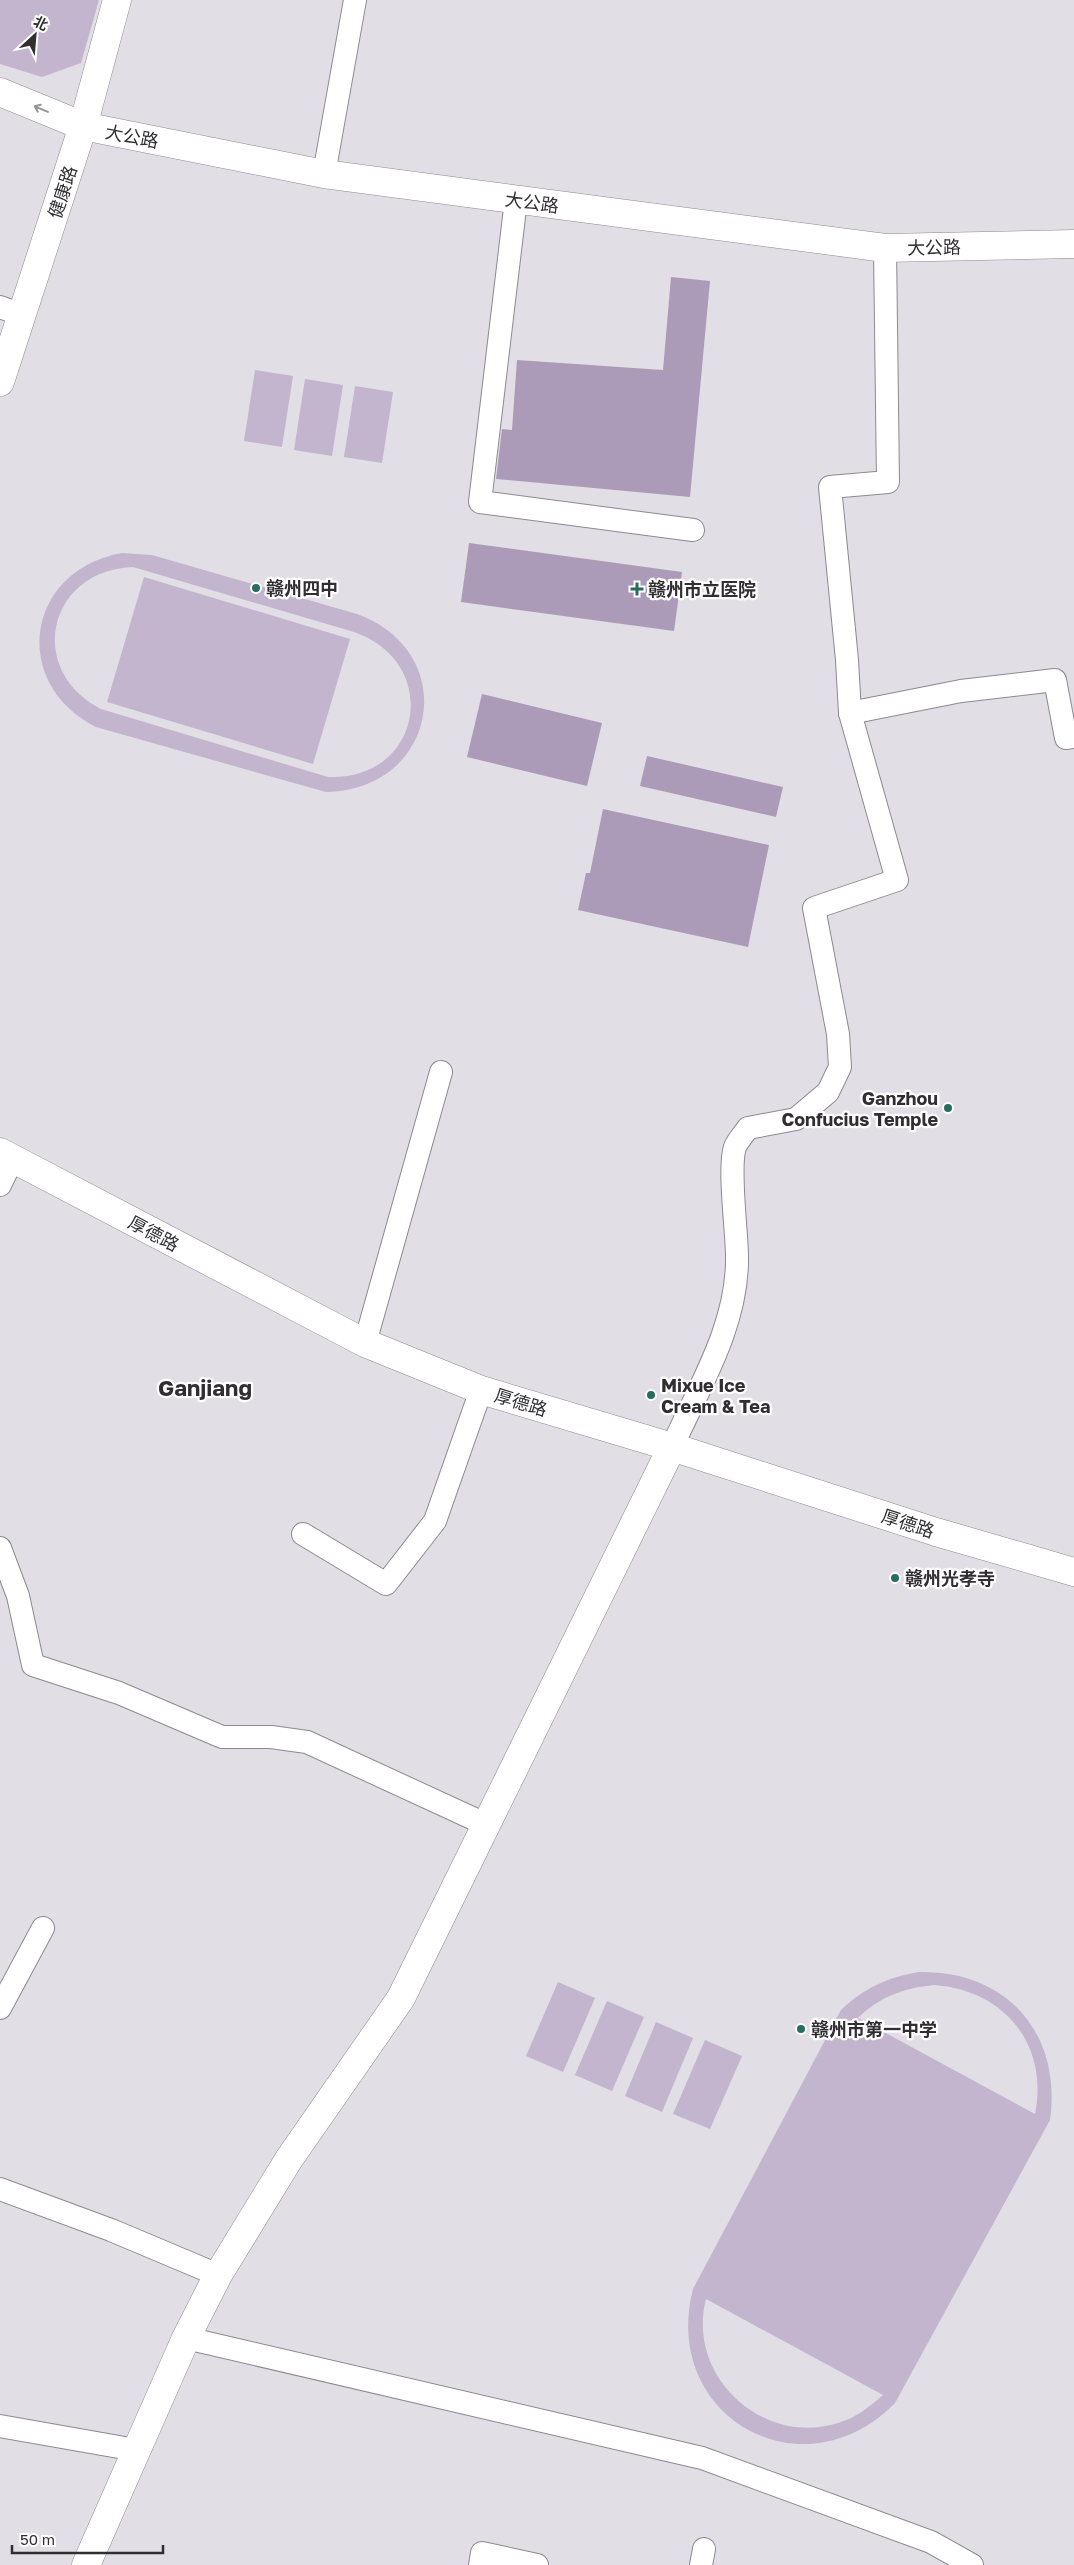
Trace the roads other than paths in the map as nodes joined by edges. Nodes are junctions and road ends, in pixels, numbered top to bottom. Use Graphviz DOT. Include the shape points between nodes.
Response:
graph roads {
  1 [pos="116,0"];
  2 [pos="355,0"];
  3 [pos="0,92"];
  4 [pos="82,126"];
  5 [pos="324,174"];
  6 [pos="516,200"];
  7 [pos="1074,244"];
  8 [pos="885,248"];
  9 [pos="11,311"];
  10 [pos="0,382"];
  11 [pos="693,530"];
  12 [pos="850,713"];
  13 [pos="1074,738"];
  14 [pos="441,1072"];
  15 [pos="6,1155"];
  16 [pos="0,1185"];
  17 [pos="365,1343"];
  18 [pos="481,1390"];
  19 [pos="672,1447"];
  20 [pos="303,1534"];
  21 [pos="0,1548"];
  22 [pos="1074,1572"];
  23 [pos="485,1824"];
  24 [pos="43,1928"];
  25 [pos="0,2008"];
  26 [pos="0,2189"];
  27 [pos="218,2275"];
  28 [pos="186,2338"];
  29 [pos="0,2426"];
  30 [pos="136,2450"];
  31 [pos="86,2565"];
  32 [pos="480,2565"];
  33 [pos="537,2565"];
  34 [pos="972,2565"];
  1 -- 4 [label="street, 健康路"];
  2 -- 5 [label="street"];
  4 -- 3 [label="street, 大公路, one-way"];
  4 -- 5 [label="street, 大公路"];
  4 -- 9 [label="street, 健康路"];
  5 -- 6 [label="street, 大公路"];
  6 -- 8 [label="street, 大公路"];
  6 -- 11 [label="street" via="480,502"];
  7 -- 8 [label="street, 大公路"];
  8 -- 12 [label="street" via="888,482 830,487"];
  9 -- 10 [label="street, 健康路"];
  12 -- 13 [label="street" via="961,691 1055,680 1066,738"];
  12 -- 19 [label="street" via="897,880 814,908 838,1034 840,1067 828,1092 812,1108 796,1119 748,1128 735,1147 737,1260 734,1296 727,1326"];
  14 -- 17 [label="street"];
  15 -- 16 [label="street"];
  15 -- 17 [label="street, 厚德路"];
  17 -- 18 [label="street, 厚德路"];
  18 -- 19 [label="street, 厚德路"];
  18 -- 20 [label="street" via="435,1521 386,1584"];
  19 -- 22 [label="street, 厚德路" via="936,1532"];
  19 -- 23 [label="street"];
  21 -- 23 [label="street" via="18,1596 33,1666 119,1694 222,1738 307,1742"];
  23 -- 27 [label="street" via="401,1998 289,2159"];
  24 -- 25 [label="street"];
  26 -- 27 [label="street" via="111,2230"];
  27 -- 28 [label="street"];
  28 -- 30 [label="street"];
  28 -- 34 [label="street" via="702,2458 931,2542"];
  29 -- 30 [label="street"];
  30 -- 31 [label="street"];
  32 -- 33 [label="street" via="482,2553"];
}
